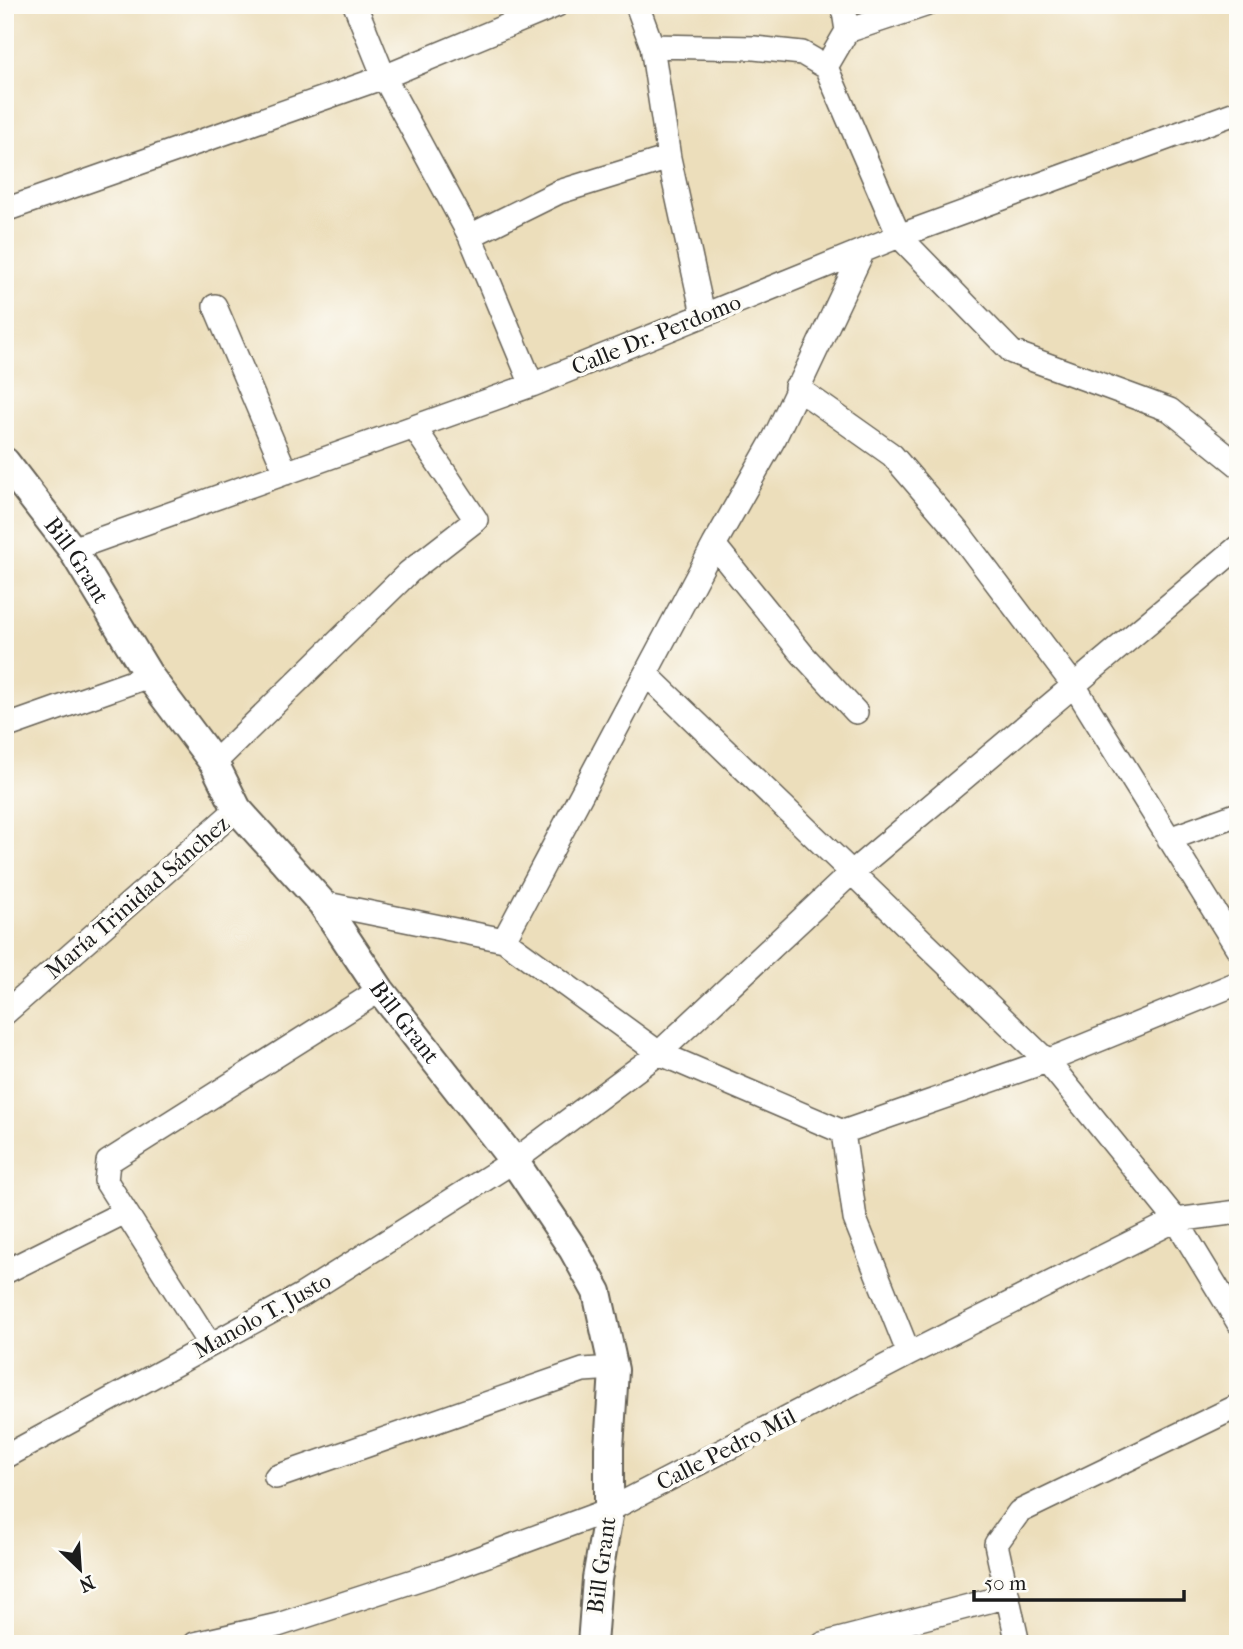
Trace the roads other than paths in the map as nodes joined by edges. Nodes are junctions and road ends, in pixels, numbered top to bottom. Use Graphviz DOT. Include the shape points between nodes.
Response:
graph roads {
  1 [pos="355,5"];
  2 [pos="557,5"];
  3 [pos="637,5"];
  4 [pos="843,5"];
  5 [pos="925,5"];
  6 [pos="847,31"];
  7 [pos="652,46"];
  8 [pos="826,67"];
  9 [pos="384,77"];
  10 [pos="1238,112"];
  11 [pos="669,158"];
  12 [pos="5,210"];
  13 [pos="470,236"];
  14 [pos="899,236"];
  15 [pos="862,253"];
  16 [pos="215,306"];
  17 [pos="704,314"];
  18 [pos="532,385"];
  19 [pos="796,387"];
  20 [pos="414,427"];
  21 [pos="5,462"];
  22 [pos="1238,466"];
  23 [pos="286,473"];
  24 [pos="714,545"];
  25 [pos="1238,547"];
  26 [pos="72,549"];
  27 [pos="647,675"];
  28 [pos="149,676"];
  29 [pos="1075,687"];
  30 [pos="856,712"];
  31 [pos="5,727"];
  32 [pos="214,763"];
  33 [pos="237,809"];
  34 [pos="1238,814"];
  35 [pos="1169,839"];
  36 [pos="850,874"];
  37 [pos="322,904"];
  38 [pos="504,940"];
  39 [pos="1238,949"];
  40 [pos="1238,983"];
  41 [pos="380,990"];
  42 [pos="5,1013"];
  43 [pos="659,1053"];
  44 [pos="1046,1061"];
  45 [pos="843,1132"];
  46 [pos="514,1161"];
  47 [pos="125,1212"];
  48 [pos="1238,1212"];
  49 [pos="1176,1220"];
  50 [pos="5,1272"];
  51 [pos="1238,1322"];
  52 [pos="210,1345"];
  53 [pos="908,1354"];
  54 [pos="614,1368"];
  55 [pos="1238,1406"];
  56 [pos="5,1457"];
  57 [pos="276,1477"];
  58 [pos="609,1510"];
  59 [pos="1008,1596"];
  60 [pos="195,1644"];
  61 [pos="592,1644"];
  62 [pos="823,1644"];
  63 [pos="1018,1644"];
  1 -- 9 [label="street"];
  2 -- 9 [label="street"];
  3 -- 7 [label="street"];
  4 -- 6 [label="street"];
  5 -- 6 [label="street"];
  6 -- 8 [label="street"];
  7 -- 8 [label="street" via="802,53"];
  7 -- 11 [label="street"];
  8 -- 14 [label="street"];
  9 -- 12 [label="street"];
  9 -- 13 [label="street"];
  10 -- 14 [label="street, Calle Dr. Perdomo"];
  11 -- 13 [label="street" via="559,192"];
  11 -- 17 [label="street"];
  13 -- 18 [label="street"];
  14 -- 15 [label="street, Calle Dr. Perdomo"];
  14 -- 22 [label="street" via="1012,352 1170,410"];
  15 -- 17 [label="street, Calle Dr. Perdomo"];
  15 -- 19 [label="street"];
  16 -- 23 [label="street"];
  17 -- 18 [label="street, Calle Dr. Perdomo"];
  18 -- 20 [label="street, Calle Dr. Perdomo"];
  19 -- 24 [label="street" via="775,437"];
  19 -- 29 [label="street" via="892,455 959,533"];
  20 -- 23 [label="street, Calle Dr. Perdomo"];
  20 -- 32 [label="street" via="475,520 409,572"];
  21 -- 26 [label="street, Bill Grant"];
  23 -- 26 [label="street, Calle Dr. Perdomo"];
  24 -- 27 [label="street"];
  24 -- 30 [label="street"];
  25 -- 29 [label="street, Manolo T. Justo"];
  26 -- 28 [label="street, Bill Grant"];
  27 -- 36 [label="street"];
  27 -- 38 [label="street"];
  28 -- 31 [label="street"];
  28 -- 32 [label="street, Bill Grant"];
  29 -- 35 [label="street"];
  29 -- 36 [label="street, Manolo T. Justo"];
  32 -- 33 [label="street, Bill Grant"];
  33 -- 37 [label="street, Bill Grant"];
  33 -- 42 [label="street, María Trinidad Sánchez"];
  34 -- 35 [label="street"];
  35 -- 39 [label="street"];
  36 -- 43 [label="street, Manolo T. Justo"];
  36 -- 44 [label="street"];
  37 -- 38 [label="street"];
  37 -- 41 [label="street, Bill Grant"];
  38 -- 43 [label="street"];
  40 -- 44 [label="street"];
  41 -- 46 [label="street, Bill Grant"];
  41 -- 47 [label="street" via="108,1162 106,1181"];
  43 -- 45 [label="street"];
  43 -- 46 [label="street, Manolo T. Justo"];
  44 -- 45 [label="street"];
  44 -- 49 [label="street"];
  45 -- 53 [label="street" via="855,1219"];
  46 -- 52 [label="street, Manolo T. Justo" via="302,1295"];
  46 -- 54 [label="street, Bill Grant" via="597,1292"];
  47 -- 50 [label="street"];
  47 -- 52 [label="street"];
  48 -- 49 [label="street, Calle Pedro Mil"];
  49 -- 51 [label="street"];
  49 -- 53 [label="street, Calle Pedro Mil"];
  52 -- 56 [label="street, Manolo T. Justo"];
  53 -- 58 [label="street, Calle Pedro Mil"];
  54 -- 57 [label="street" via="583,1370"];
  54 -- 58 [label="street, Bill Grant"];
  55 -- 59 [label="street" via="1019,1512 996,1544"];
  58 -- 60 [label="street, Calle Pedro Mil" via="291,1621"];
  58 -- 61 [label="street, Bill Grant"];
  59 -- 62 [label="street"];
  59 -- 63 [label="street"];
}
